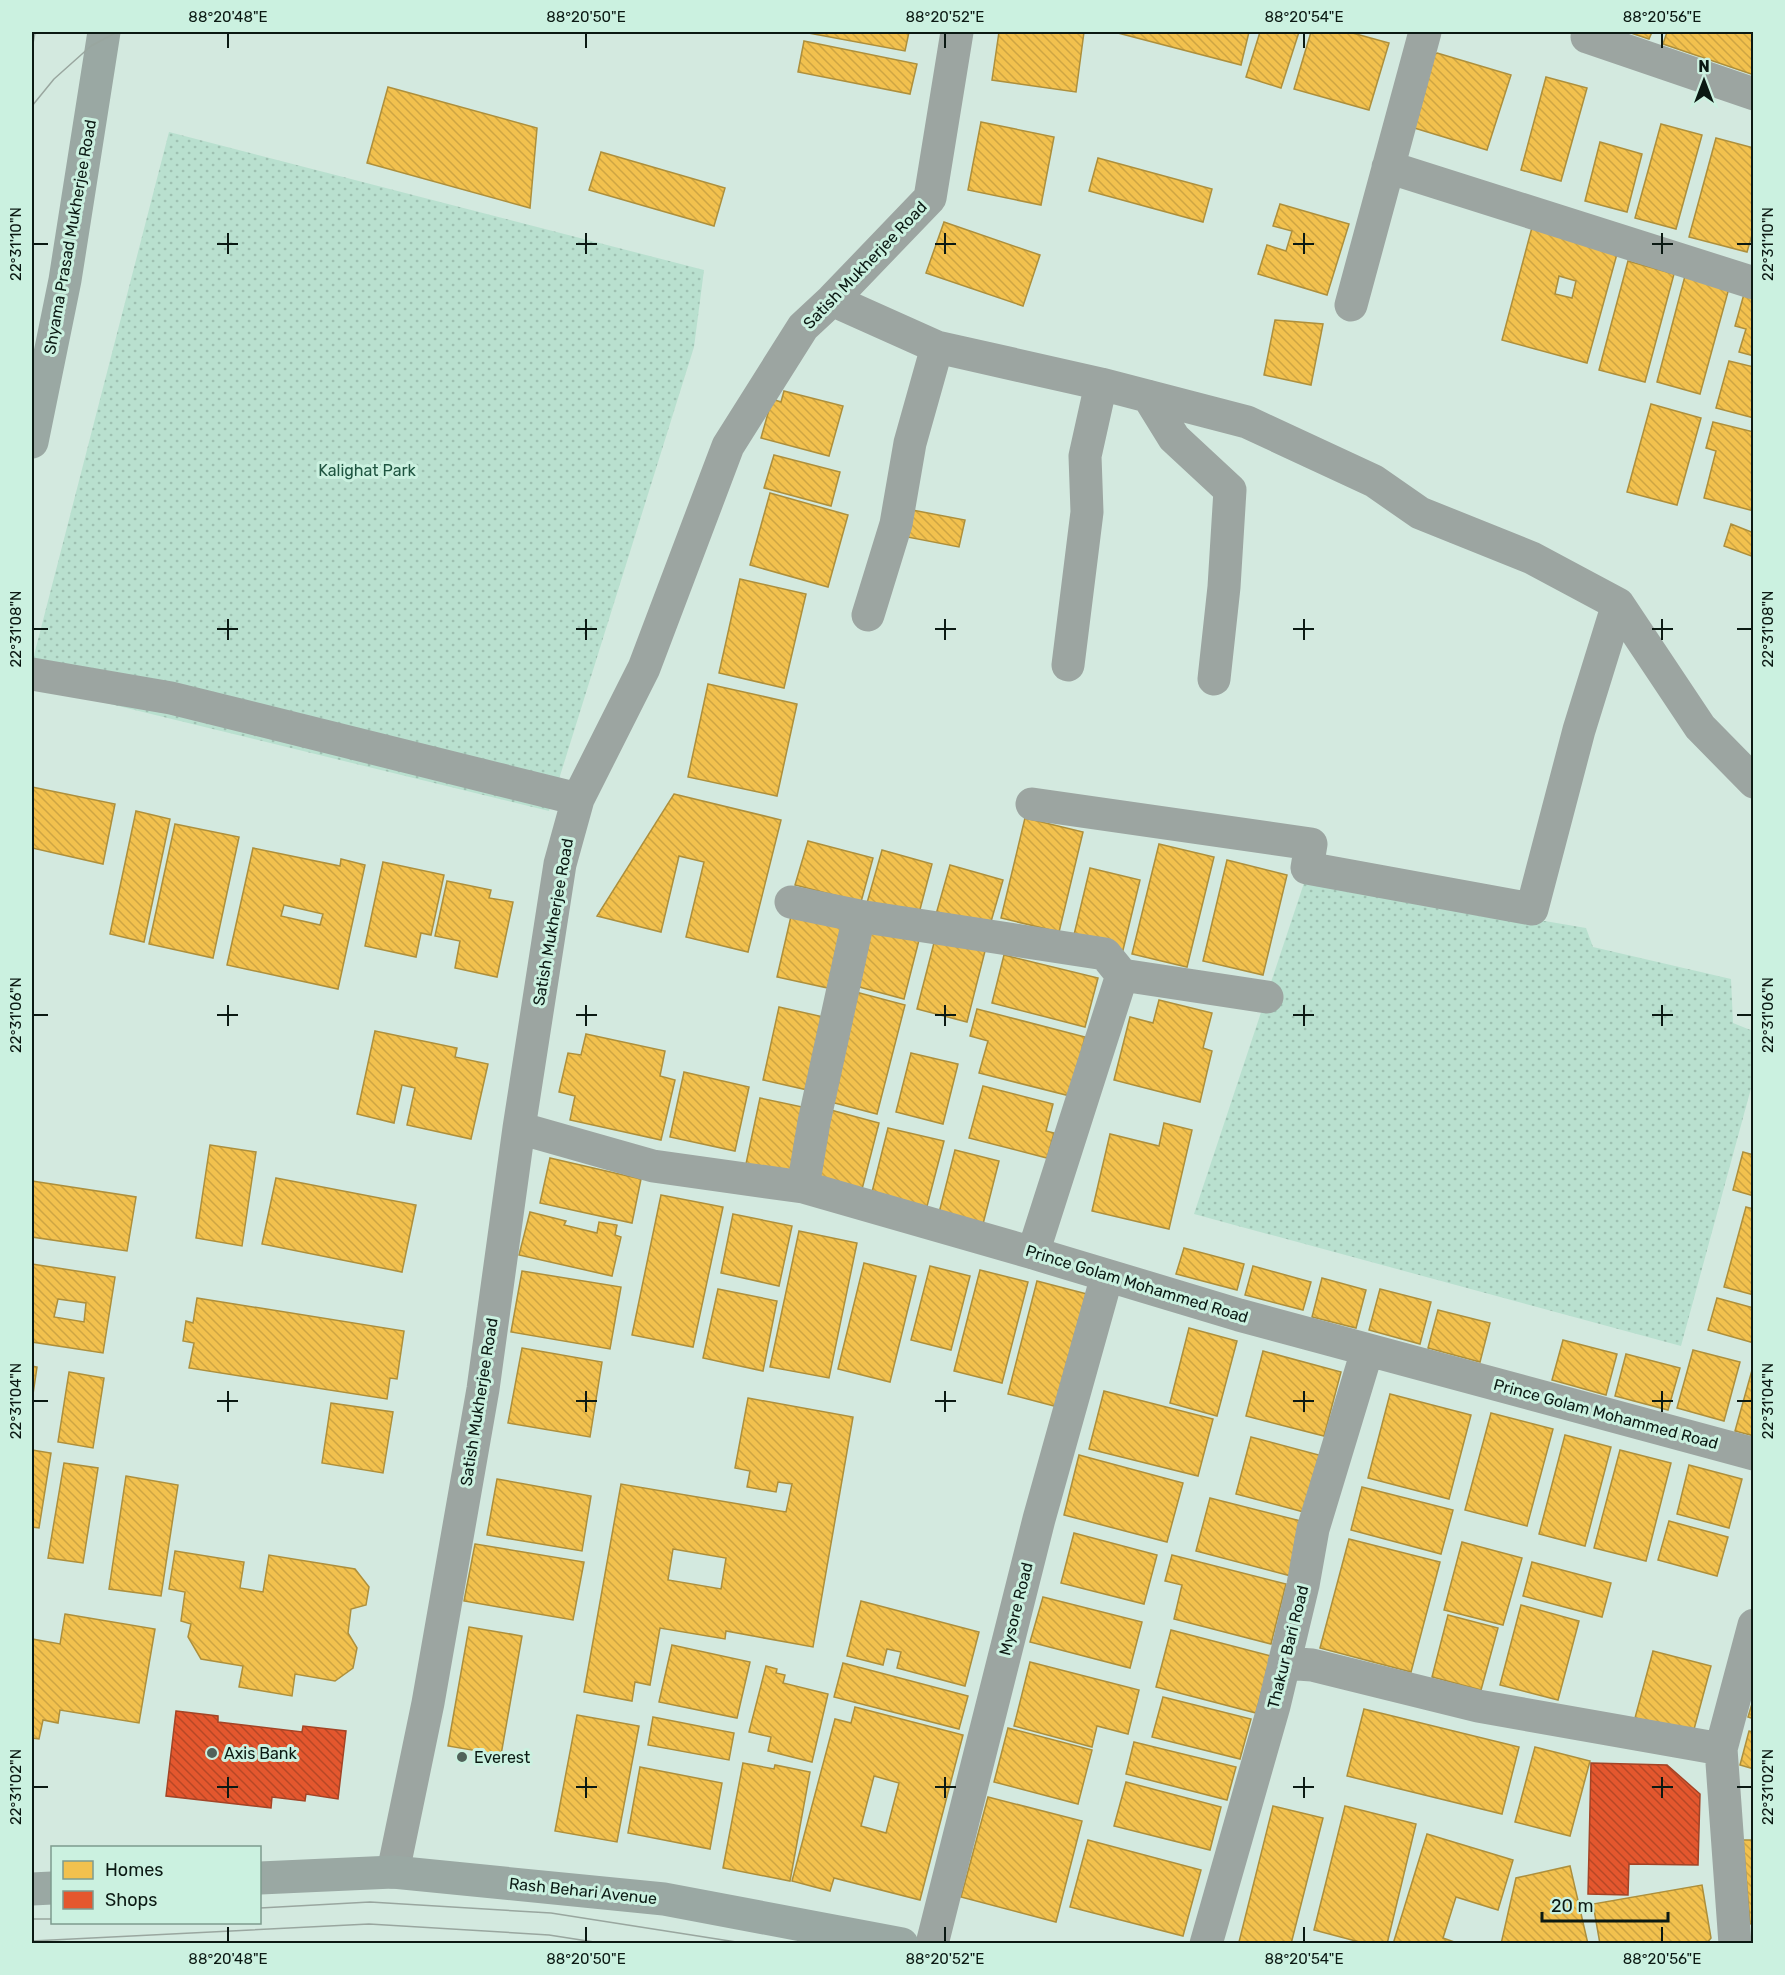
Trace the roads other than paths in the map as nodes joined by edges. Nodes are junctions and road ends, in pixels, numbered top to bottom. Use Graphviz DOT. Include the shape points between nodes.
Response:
graph roads {
  1 [pos="104,32"];
  2 [pos="957,32"];
  3 [pos="1425,32"];
  4 [pos="1588,34"];
  5 [pos="1754,94"];
  6 [pos="1388,167"];
  7 [pos="1754,283"];
  8 [pos="832,300"];
  9 [pos="1351,305"];
  10 [pos="937,347"];
  11 [pos="1101,384"];
  12 [pos="1148,396"];
  13 [pos="32,442"];
  14 [pos="1618,604"];
  15 [pos="868,615"];
  16 [pos="1068,665"];
  17 [pos="32,674"];
  18 [pos="1214,679"];
  19 [pos="1754,782"];
  20 [pos="578,799"];
  21 [pos="1032,804"];
  22 [pos="791,902"];
  23 [pos="859,916"];
  24 [pos="1122,975"];
  25 [pos="1267,997"];
  26 [pos="519,1128"];
  27 [pos="802,1187"];
  28 [pos="1033,1253"];
  29 [pos="1107,1276"];
  30 [pos="1367,1351"];
  31 [pos="1754,1454"];
  32 [pos="1754,1625"];
  33 [pos="1284,1663"];
  34 [pos="1721,1749"];
  35 [pos="393,1872"];
  36 [pos="261,1878"];
  37 [pos="51,1888"];
  38 [pos="32,1889"];
  39 [pos="902,1944"];
  40 [pos="932,1944"];
  41 [pos="1206,1944"];
  42 [pos="1735,1944"];
  1 -- 13 [label="main road, Shyama Prasad Mukherjee Road" via="65,280"];
  2 -- 8 [label="street, Satish Mukherjee Road" via="930,198"];
  3 -- 6 [label="street"];
  4 -- 5 [label="street"];
  6 -- 7 [label="street"];
  6 -- 9 [label="street"];
  8 -- 10 [label="street"];
  8 -- 20 [label="street, Satish Mukherjee Road" via="803,327 728,446 644,668"];
  10 -- 11 [label="street"];
  10 -- 15 [label="street" via="910,442 896,525"];
  11 -- 12 [label="street"];
  11 -- 16 [label="street" via="1085,456 1087,512"];
  12 -- 14 [label="street" via="1247,422 1374,481 1420,513 1532,558"];
  12 -- 18 [label="street" via="1174,438 1230,490"];
  14 -- 19 [label="street" via="1700,727"];
  14 -- 21 [label="street" via="1579,730 1532,909 1307,868 1311,844"];
  17 -- 20 [label="street" via="171,698"];
  20 -- 26 [label="street, Satish Mukherjee Road" via="560,864"];
  22 -- 23 [label="street"];
  23 -- 24 [label="street" via="1105,954"];
  23 -- 27 [label="street"];
  24 -- 25 [label="street"];
  24 -- 28 [label="street"];
  26 -- 27 [label="street, Prince Golam Mohammed Road" via="653,1166"];
  26 -- 35 [label="street, Satish Mukherjee Road" via="481,1401 428,1703"];
  27 -- 28 [label="street, Prince Golam Mohammed Road"];
  28 -- 29 [label="street, Prince Golam Mohammed Road"];
  29 -- 30 [label="street, Prince Golam Mohammed Road"];
  29 -- 40 [label="street, Mysore Road" via="1039,1519"];
  30 -- 31 [label="street, Prince Golam Mohammed Road"];
  30 -- 33 [label="street, Thakur Bari Road" via="1313,1529 1304,1585"];
  32 -- 34 [label="street"];
  33 -- 34 [label="street" via="1312,1665 1478,1706"];
  33 -- 41 [label="street, Thakur Bari Road"];
  34 -- 42 [label="street"];
  35 -- 36 [label="main road, Rash Behari Avenue"];
  35 -- 39 [label="main road, Rash Behari Avenue" via="664,1899"];
  37 -- 38 [label="main road"];
}
